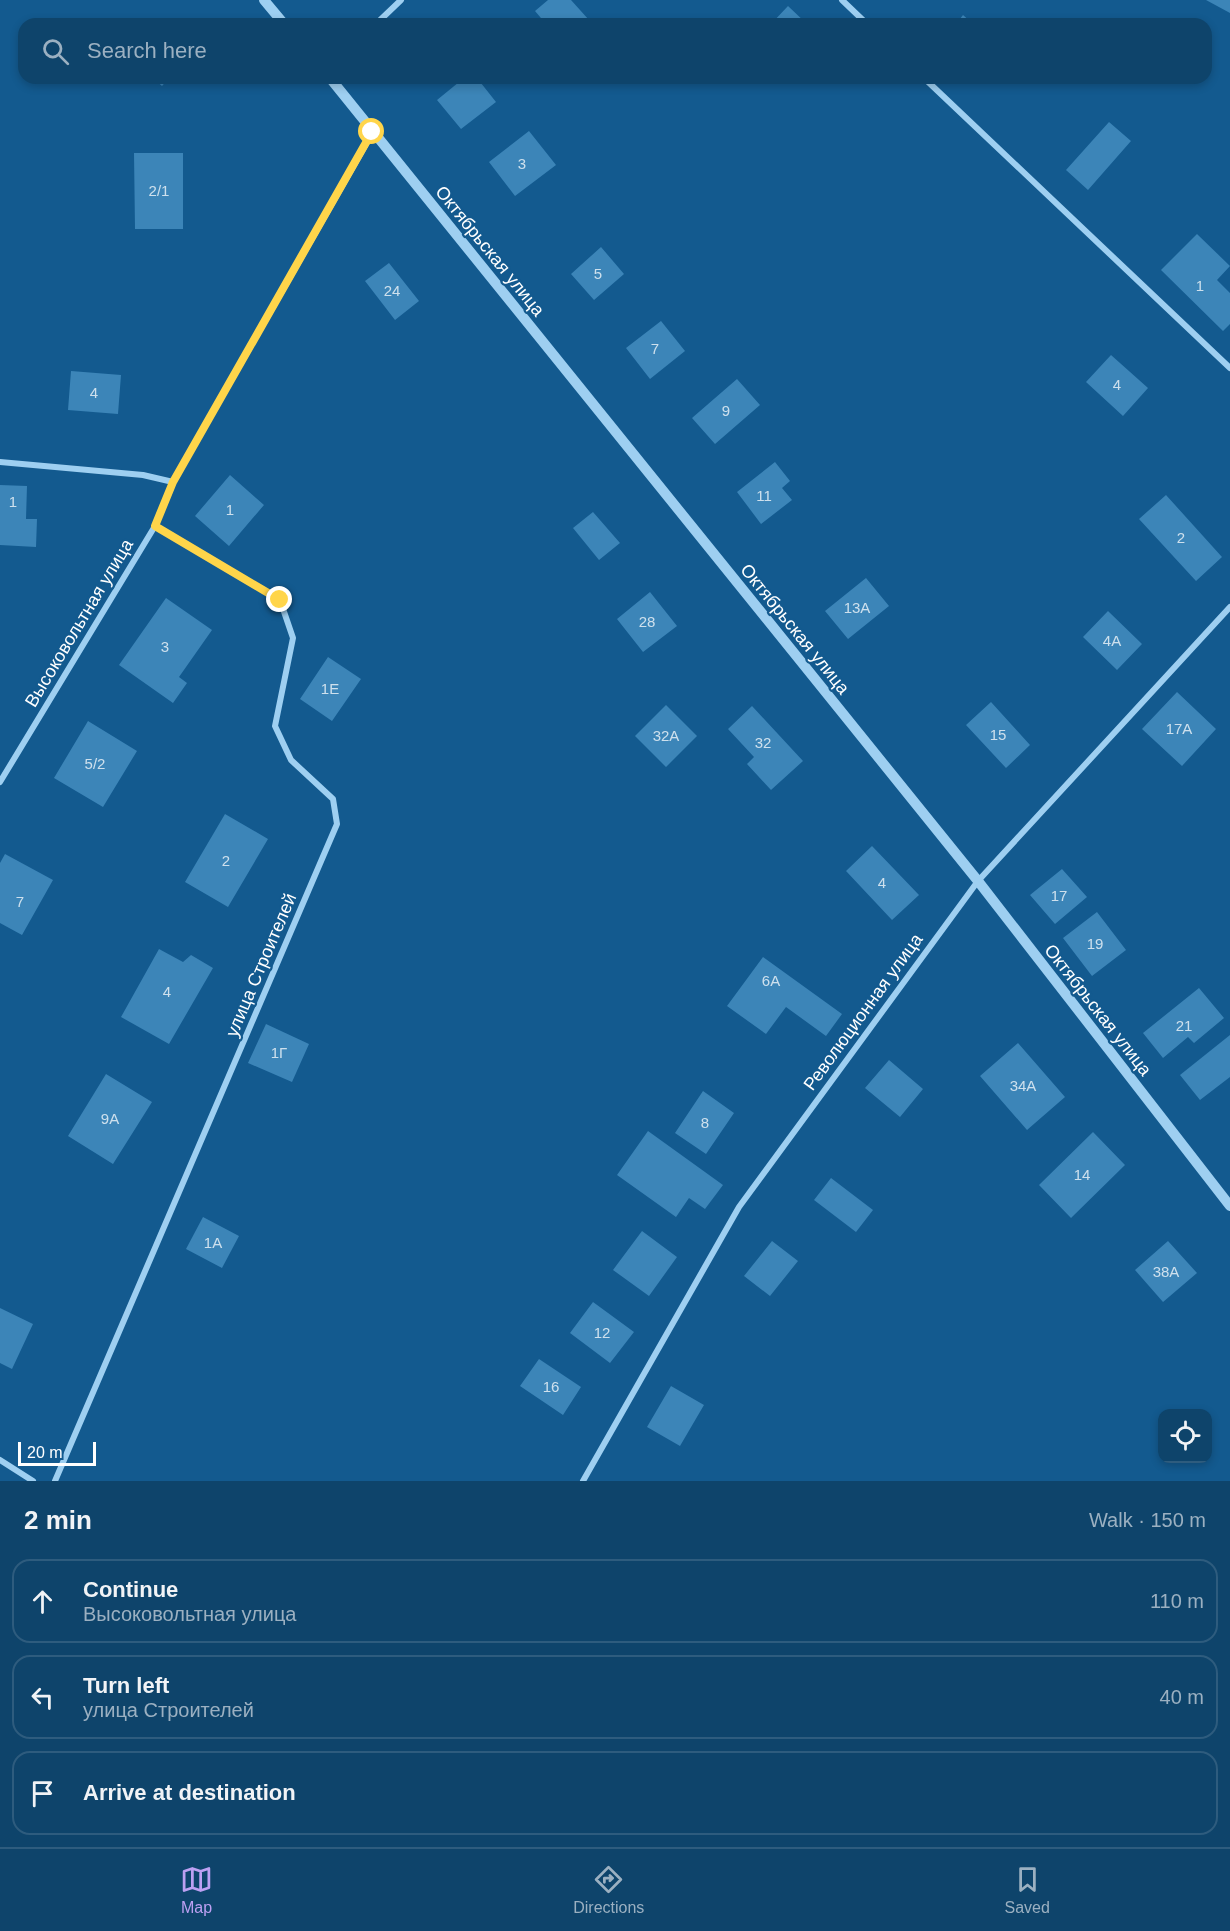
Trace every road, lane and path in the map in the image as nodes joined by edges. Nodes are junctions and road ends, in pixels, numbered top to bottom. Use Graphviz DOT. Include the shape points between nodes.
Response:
graph roads {
  1 [pos="264,0"];
  2 [pos="401,0"];
  3 [pos="842,0"];
  4 [pos="279,18"];
  5 [pos="382,18"];
  6 [pos="861,18"];
  7 [pos="335,84"];
  8 [pos="930,84"];
  9 [pos="372,132"];
  10 [pos="1230,368"];
  11 [pos="0,462"];
  12 [pos="173,482"];
  13 [pos="155,526"];
  14 [pos="1230,608"];
  15 [pos="0,782"];
  16 [pos="978,881"];
  17 [pos="1230,1206"];
  18 [pos="0,1460"];
  19 [pos="33,1481"];
  20 [pos="55,1481"];
  21 [pos="583,1481"];
  1 -- 4 [label="street"];
  2 -- 5 [label="street"];
  3 -- 6 [label="street"];
  7 -- 9 [label="street, Октябрьская улица"];
  8 -- 10 [label="street"];
  9 -- 12 [label="street, Высоковольтная улица"];
  9 -- 16 [label="street, Октябрьская улица"];
  11 -- 12 [label="street" via="143,475"];
  12 -- 13 [label="street, Высоковольтная улица"];
  13 -- 15 [label="street, Высоковольтная улица"];
  13 -- 20 [label="street, улица Строителей" via="280,600 293,638 275,726 291,760 333,799 337,824"];
  14 -- 16 [label="street, Революционная улица"];
  16 -- 17 [label="street, Октябрьская улица"];
  16 -- 21 [label="street, Революционная улица" via="739,1207"];
  18 -- 19 [label="street"];
}
